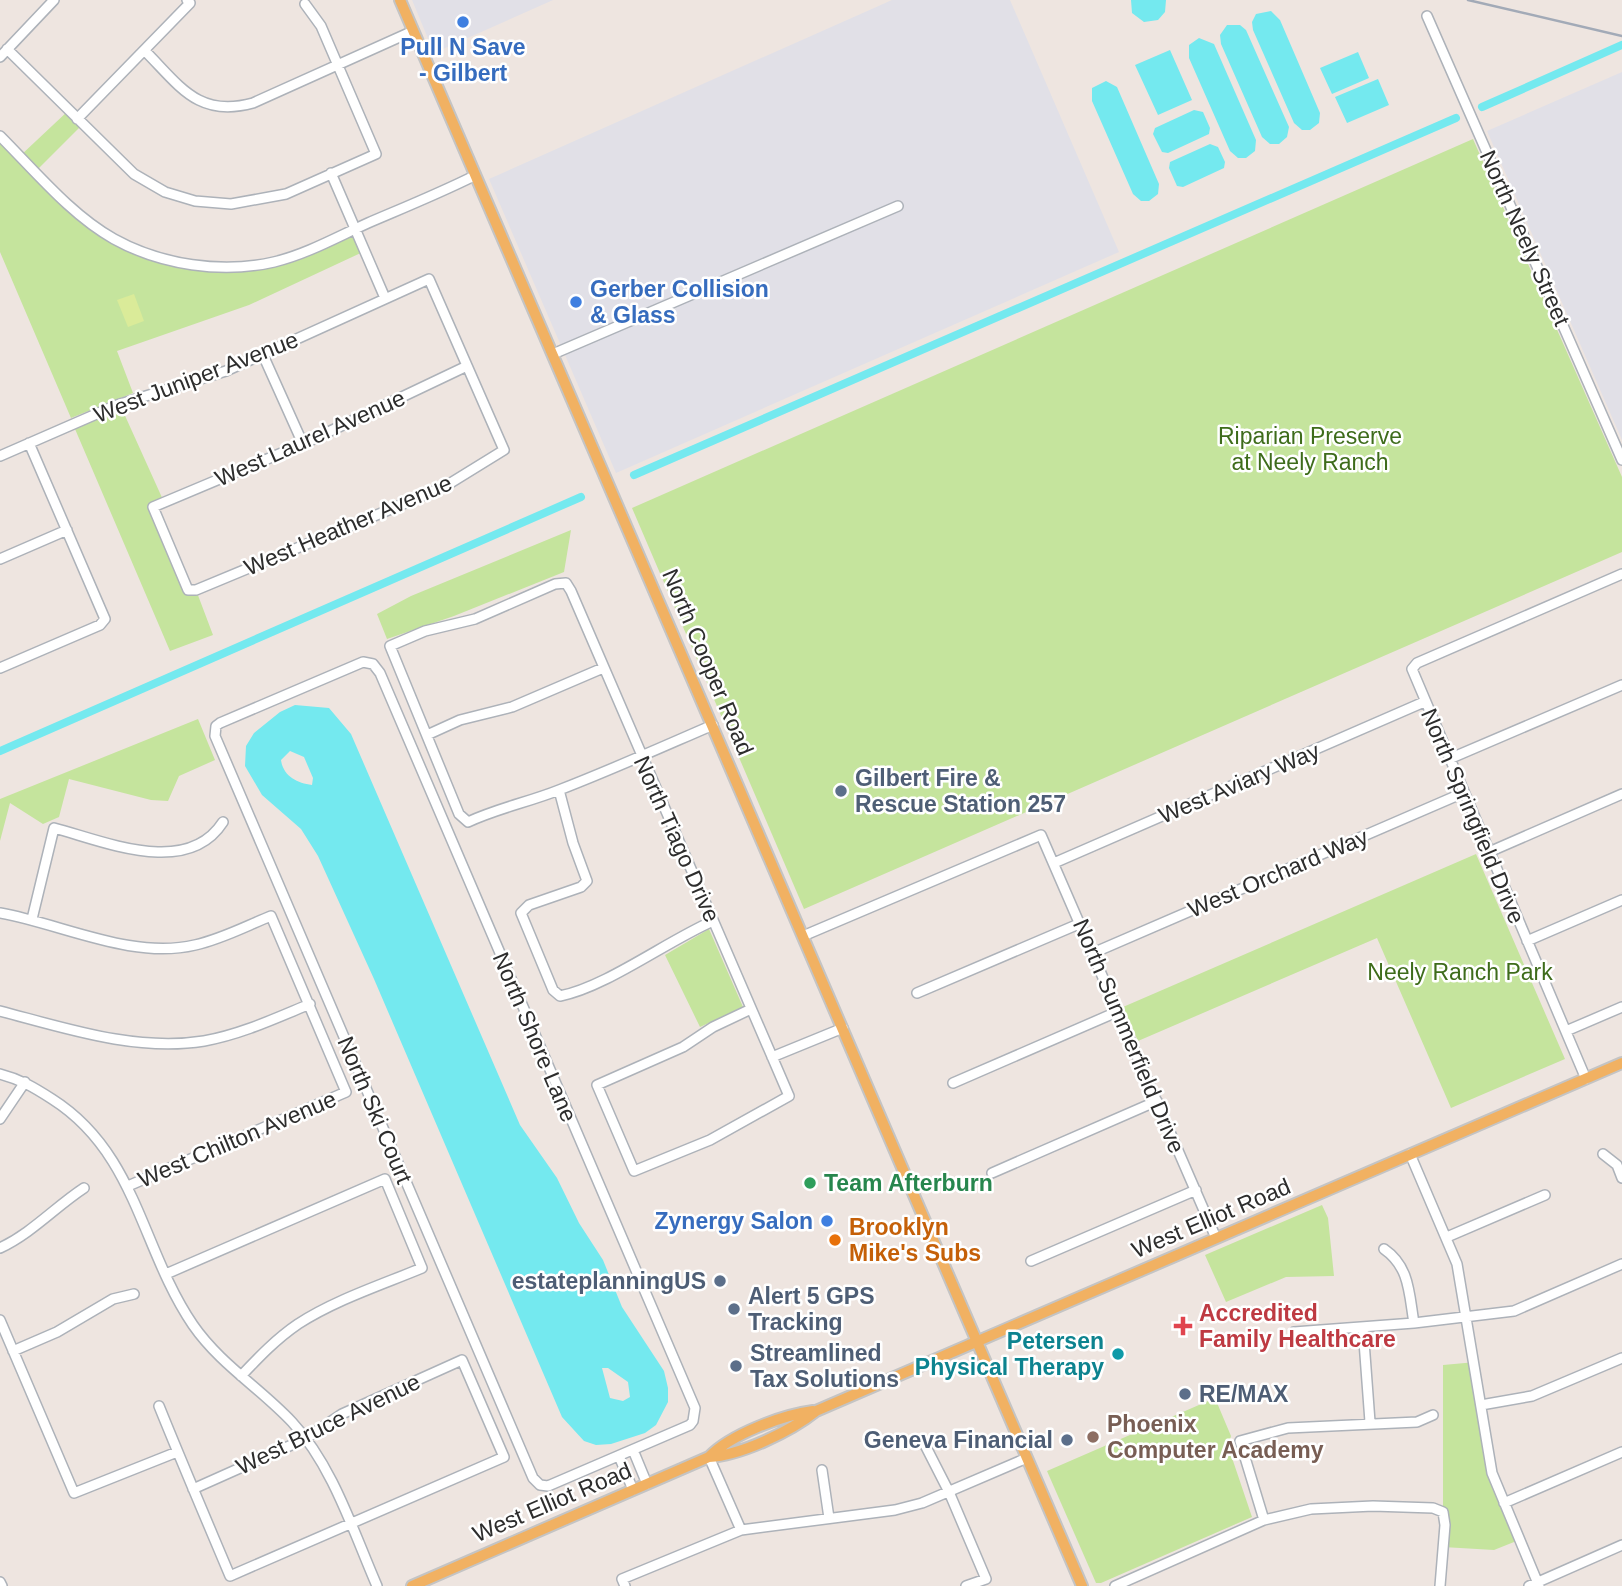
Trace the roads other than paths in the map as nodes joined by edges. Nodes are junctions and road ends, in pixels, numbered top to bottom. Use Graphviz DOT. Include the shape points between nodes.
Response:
graph roads {
  1 [pos="54,0"];
  2 [pos="400,0"];
  3 [pos="189,2"];
  4 [pos="305,4"];
  5 [pos="1427,16"];
  6 [pos="414,31"];
  7 [pos="7,49"];
  8 [pos="145,51"];
  9 [pos="0,57"];
  10 [pos="337,63"];
  11 [pos="77,119"];
  12 [pos="0,136"];
  13 [pos="331,173"];
  14 [pos="474,176"];
  15 [pos="898,205"];
  16 [pos="355,229"];
  17 [pos="385,298"];
  18 [pos="553,354"];
  19 [pos="263,355"];
  20 [pos="467,366"];
  21 [pos="29,443"];
  22 [pos="303,444"];
  23 [pos="0,456"];
  24 [pos="1622,460"];
  25 [pos="67,530"];
  26 [pos="0,559"];
  27 [pos="1622,574"];
  28 [pos="188,590"];
  29 [pos="0,668"];
  30 [pos="603,668"];
  31 [pos="1622,685"];
  32 [pos="288,694"];
  33 [pos="1424,702"];
  34 [pos="713,725"];
  35 [pos="427,734"];
  36 [pos="641,755"];
  37 [pos="1449,759"];
  38 [pos="559,790"];
  39 [pos="1464,793"];
  40 [pos="1622,794"];
  41 [pos="223,822"];
  42 [pos="1489,852"];
  43 [pos="1054,863"];
  44 [pos="1622,900"];
  45 [pos="0,913"];
  46 [pos="32,919"];
  47 [pos="713,921"];
  48 [pos="1080,923"];
  49 [pos="803,936"];
  50 [pos="1527,941"];
  51 [pos="1093,953"];
  52 [pos="917,993"];
  53 [pos="310,1004"];
  54 [pos="1622,1007"];
  55 [pos="751,1009"];
  56 [pos="0,1011"];
  57 [pos="1119,1012"];
  58 [pos="843,1028"];
  59 [pos="1566,1031"];
  60 [pos="772,1057"];
  61 [pos="1622,1063"];
  62 [pos="0,1073"];
  63 [pos="1586,1079"];
  64 [pos="25,1082"];
  65 [pos="953,1083"];
  66 [pos="1157,1101"];
  67 [pos="0,1119"];
  68 [pos="1410,1154"];
  69 [pos="1603,1154"];
  70 [pos="992,1173"];
  71 [pos="1622,1178"];
  72 [pos="128,1186"];
  73 [pos="84,1188"];
  74 [pos="1196,1190"];
  75 [pos="1545,1195"];
  76 [pos="1447,1237"];
  77 [pos="1216,1238"];
  78 [pos="0,1248"];
  79 [pos="1384,1249"];
  80 [pos="1031,1261"];
  81 [pos="1622,1264"];
  82 [pos="166,1274"];
  83 [pos="134,1294"];
  84 [pos="1468,1317"];
  85 [pos="0,1320"];
  86 [pos="1414,1323"];
  87 [pos="1363,1328"];
  88 [pos="1294,1332"];
  89 [pos="979,1341"];
  90 [pos="13,1351"];
  91 [pos="1622,1358"];
  92 [pos="241,1376"];
  93 [pos="159,1405"];
  94 [pos="1481,1405"];
  95 [pos="1433,1415"];
  96 [pos="1370,1422"];
  97 [pos="305,1439"];
  98 [pos="925,1445"];
  99 [pos="633,1450"];
  100 [pos="177,1452"];
  101 [pos="1622,1452"];
  102 [pos="618,1456"];
  103 [pos="709,1457"];
  104 [pos="1027,1458"];
  105 [pos="822,1470"];
  106 [pos="647,1484"];
  107 [pos="193,1489"];
  108 [pos="633,1490"];
  109 [pos="949,1492"];
  110 [pos="1504,1503"];
  111 [pos="829,1518"];
  112 [pos="1264,1520"];
  113 [pos="350,1524"];
  114 [pos="741,1530"];
  115 [pos="1622,1545"];
  116 [pos="624,1582"];
  117 [pos="1535,1585"];
  118 [pos="377,1586"];
  119 [pos="412,1586"];
  120 [pos="966,1586"];
  121 [pos="1082,1586"];
  122 [pos="1115,1586"];
  123 [pos="1440,1586"];
  1 -- 7 [label="street"];
  2 -- 6 [label="main road, North Cooper Road"];
  3 -- 8 [label="street"];
  4 -- 10 [label="street" via="321,26"];
  5 -- 24 [label="street, North Neely Street"];
  6 -- 10 [label="street"];
  6 -- 14 [label="main road, North Cooper Road"];
  7 -- 9 [label="street"];
  7 -- 11 [label="street"];
  8 -- 10 [label="street" via="202,104 234,108"];
  8 -- 11 [label="street"];
  10 -- 13 [label="street" via="376,153"];
  11 -- 13 [label="street" via="134,174 165,192 195,201 256,201 286,194"];
  12 -- 16 [label="street" via="87,220 114,239 172,261 228,267 265,263"];
  13 -- 16 [label="street"];
  14 -- 16 [label="street"];
  14 -- 18 [label="main road, North Cooper Road"];
  15 -- 18 [label="street"];
  16 -- 17 [label="street"];
  17 -- 19 [label="street, West Juniper Avenue"];
  17 -- 20 [label="street, West Juniper Avenue" via="429,279"];
  18 -- 34 [label="main road, North Cooper Road"];
  19 -- 21 [label="street, West Juniper Avenue" via="117,405"];
  19 -- 22 [label="street"];
  20 -- 22 [label="street, West Laurel Avenue"];
  20 -- 28 [label="street, West Heather Avenue" via="505,450 444,486"];
  21 -- 23 [label="street, West Juniper Avenue"];
  21 -- 25 [label="street"];
  22 -- 28 [label="street, West Laurel Avenue" via="153,507"];
  25 -- 26 [label="street"];
  25 -- 29 [label="street" via="105,619"];
  27 -- 33 [label="street, North Springfield Drive" via="1417,663 1412,669"];
  30 -- 35 [label="street" via="512,707"];
  30 -- 35 [label="street, North Tiago Drive" via="566,583 475,619 425,631 390,646"];
  30 -- 36 [label="street, North Tiago Drive"];
  31 -- 37 [label="street"];
  32 -- 99 [label="street, North Shore Lane" via="363,662 373,664 380,674 695,1408 690,1425"];
  32 -- 102 [label="street, North Ski Court" via="220,723 215,736 533,1478 548,1486"];
  33 -- 37 [label="street, North Springfield Drive"];
  33 -- 43 [label="street, West Aviary Way"];
  34 -- 36 [label="street"];
  34 -- 49 [label="main road, North Cooper Road"];
  35 -- 38 [label="street" via="459,814 468,822 499,807"];
  36 -- 38 [label="street"];
  36 -- 47 [label="street, North Tiago Drive"];
  37 -- 39 [label="street, North Springfield Drive"];
  38 -- 47 [label="street" via="587,881 528,905 521,913 553,990 560,996"];
  39 -- 42 [label="street, North Springfield Drive"];
  39 -- 51 [label="street, West Orchard Way"];
  40 -- 42 [label="street"];
  41 -- 46 [label="street" via="215,835 199,844 153,853 54,828"];
  42 -- 50 [label="street, North Springfield Drive"];
  43 -- 48 [label="street, North Summerfield Drive"];
  43 -- 49 [label="street, North Summerfield Drive" via="1041,835"];
  44 -- 50 [label="street"];
  45 -- 46 [label="street"];
  46 -- 53 [label="street" via="114,942 163,949 194,946 271,916"];
  47 -- 55 [label="street, North Tiago Drive"];
  48 -- 51 [label="street, North Summerfield Drive"];
  48 -- 52 [label="street"];
  49 -- 58 [label="main road, North Cooper Road"];
  50 -- 59 [label="street, North Springfield Drive"];
  51 -- 57 [label="street, North Summerfield Drive"];
  53 -- 56 [label="street" via="244,1031 204,1041 158,1044 121,1040"];
  53 -- 72 [label="street, West Chilton Avenue" via="346,1092"];
  54 -- 59 [label="street"];
  55 -- 60 [label="street, North Tiago Drive"];
  55 -- 60 [label="street, North Tiago Drive" via="683,1047 597,1085 634,1171 710,1140 789,1096"];
  57 -- 65 [label="street"];
  57 -- 66 [label="street, North Summerfield Drive"];
  58 -- 60 [label="street"];
  58 -- 89 [label="main road, North Cooper Road"];
  59 -- 63 [label="street, North Springfield Drive"];
  61 -- 63 [label="main road, West Elliot Road"];
  62 -- 64 [label="street"];
  63 -- 68 [label="main road, West Elliot Road"];
  64 -- 67 [label="street"];
  64 -- 72 [label="street" via="80,1121"];
  66 -- 70 [label="street"];
  66 -- 74 [label="street, North Summerfield Drive"];
  68 -- 76 [label="street"];
  68 -- 77 [label="main road, West Elliot Road"];
  69 -- 71 [label="street" via="1617,1165"];
  72 -- 82 [label="street"];
  73 -- 78 [label="street" via="35,1228"];
  74 -- 77 [label="street, North Summerfield Drive"];
  74 -- 80 [label="street"];
  75 -- 76 [label="street"];
  76 -- 84 [label="street"];
  77 -- 89 [label="main road, West Elliot Road"];
  79 -- 86 [label="street" via="1398,1259 1407,1281"];
  81 -- 84 [label="street" via="1514,1311"];
  82 -- 92 [label="street" via="194,1326"];
  82 -- 92 [label="street" via="385,1179 422,1268 298,1324"];
  83 -- 90 [label="street" via="113,1299"];
  84 -- 86 [label="street"];
  84 -- 94 [label="street"];
  85 -- 90 [label="street"];
  86 -- 87 [label="street"];
  87 -- 88 [label="street"];
  87 -- 96 [label="street"];
  89 -- 103 [label="main road, West Elliot Road" via="816,1411 794,1414 721,1445"];
  89 -- 104 [label="main road, North Cooper Road"];
  90 -- 100 [label="street" via="74,1493"];
  91 -- 94 [label="street" via="1532,1396"];
  92 -- 97 [label="street"];
  93 -- 100 [label="street"];
  94 -- 110 [label="street" via="1492,1473"];
  95 -- 96 [label="street" via="1417,1422"];
  96 -- 112 [label="street" via="1288,1428 1240,1441"];
  97 -- 107 [label="street, West Bruce Avenue"];
  97 -- 113 [label="street"];
  97 -- 113 [label="street, West Bruce Avenue" via="342,1414 462,1360 504,1457"];
  98 -- 109 [label="street"];
  99 -- 102 [label="street, North Shore Lane"];
  99 -- 106 [label="street"];
  100 -- 107 [label="street"];
  101 -- 110 [label="street"];
  102 -- 108 [label="street"];
  103 -- 106 [label="main road, West Elliot Road"];
  103 -- 114 [label="street"];
  104 -- 109 [label="street"];
  104 -- 121 [label="main road, North Cooper Road"];
  105 -- 111 [label="street"];
  106 -- 108 [label="main road, West Elliot Road"];
  107 -- 113 [label="street" via="230,1576"];
  108 -- 119 [label="main road, West Elliot Road"];
  109 -- 111 [label="street" via="895,1510"];
  109 -- 120 [label="street" via="986,1579"];
  110 -- 117 [label="street"];
  111 -- 114 [label="street"];
  112 -- 122 [label="street"];
  112 -- 123 [label="street" via="1345,1506 1433,1508 1443,1513 1445,1525"];
  113 -- 118 [label="street"];
  114 -- 116 [label="street"];
  115 -- 117 [label="street"];
}
